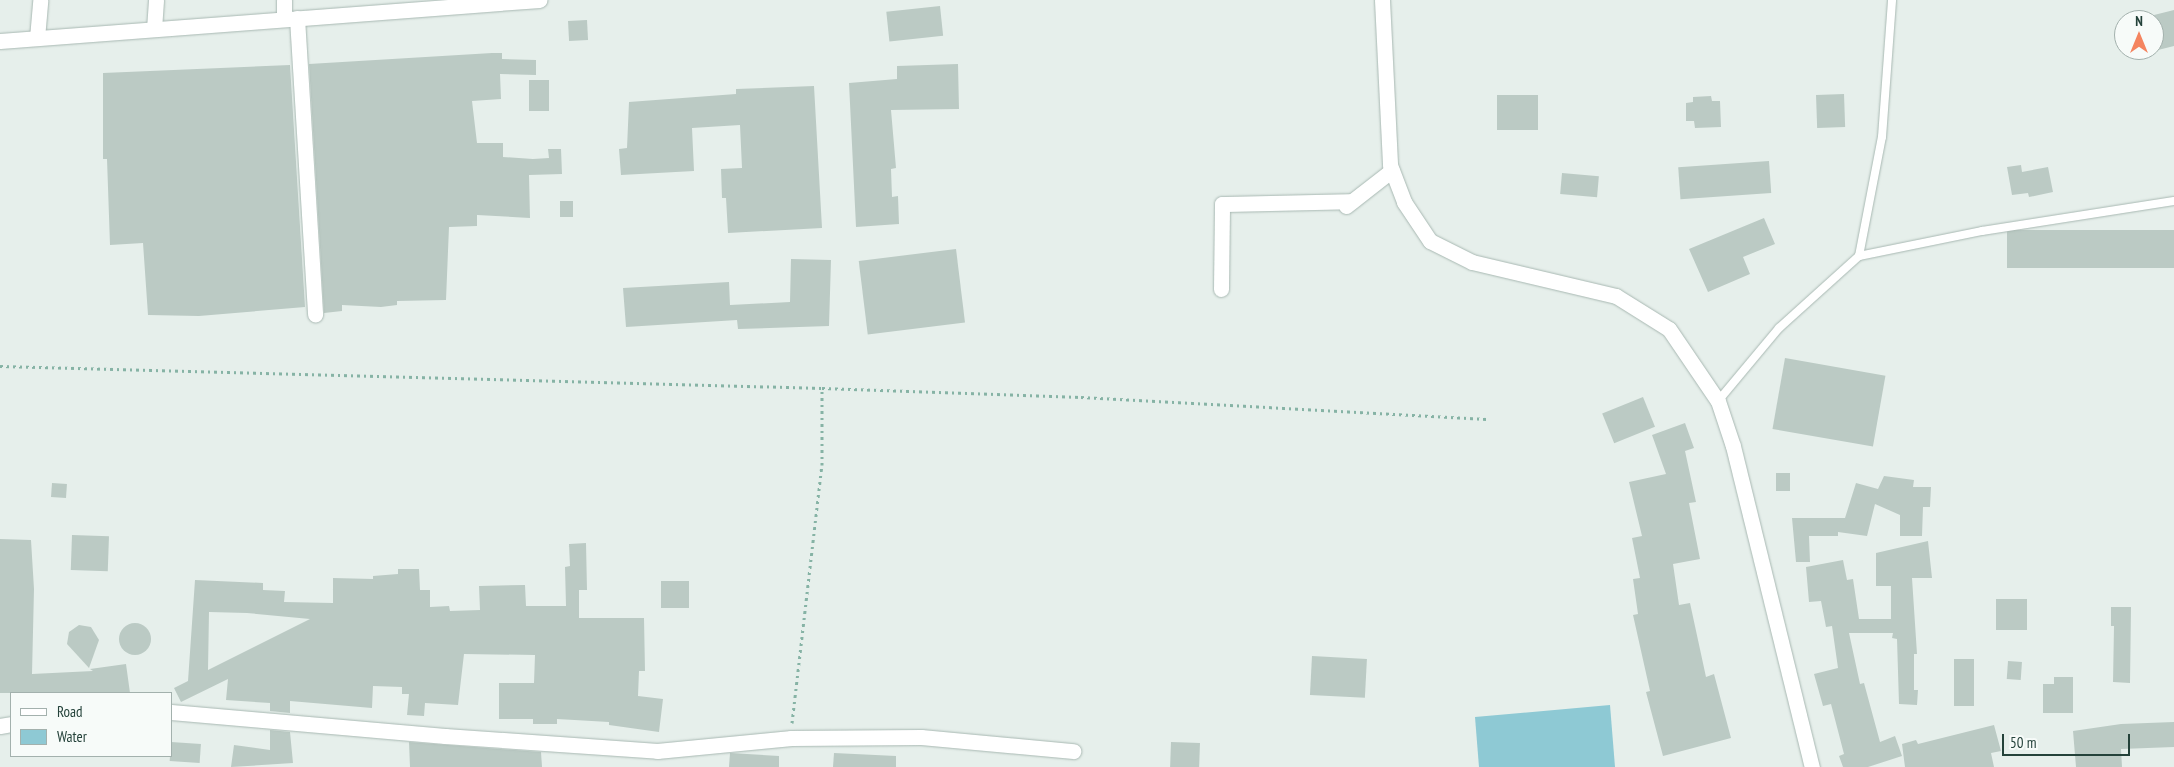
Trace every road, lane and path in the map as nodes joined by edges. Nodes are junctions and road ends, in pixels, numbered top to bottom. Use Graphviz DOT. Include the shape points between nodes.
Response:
graph roads {
  1 [pos="40,0"];
  2 [pos="156,0"];
  3 [pos="284,0"];
  4 [pos="539,0"];
  5 [pos="1382,0"];
  6 [pos="1892,0"];
  7 [pos="290,18"];
  8 [pos="154,28"];
  9 [pos="38,38"];
  10 [pos="0,41"];
  11 [pos="1392,170"];
  12 [pos="2174,201"];
  13 [pos="1859,256"];
  14 [pos="1222,289"];
  15 [pos="315,314"];
  16 [pos="0,366"];
  17 [pos="822,388"];
  18 [pos="1718,401"];
  19 [pos="1486,419"];
  20 [pos="172,712"];
  21 [pos="791,738"];
  22 [pos="1073,751"];
  23 [pos="1812,767"];
  1 -- 9 [label="street"];
  2 -- 8 [label="street"];
  3 -- 7 [label="street"];
  4 -- 7 [label="street"];
  5 -- 11 [label="street"];
  6 -- 13 [label="lane" via="1882,137"];
  7 -- 8 [label="street"];
  7 -- 15 [label="street"];
  8 -- 9 [label="street"];
  9 -- 10 [label="street"];
  11 -- 14 [label="street" via="1349,203 1222,204"];
  11 -- 18 [label="street" via="1404,202 1430,241 1472,262 1616,296 1669,329"];
  12 -- 13 [label="lane" via="1982,231"];
  13 -- 18 [label="lane" via="1779,328"];
  16 -- 17 [label="path"];
  17 -- 19 [label="path" via="1081,397"];
  17 -- 21 [label="path" via="822,466"];
  18 -- 23 [label="street" via="1733,446"];
  20 -- 21 [label="street" via="445,736 657,750"];
  21 -- 22 [label="street" via="921,737"];
}
